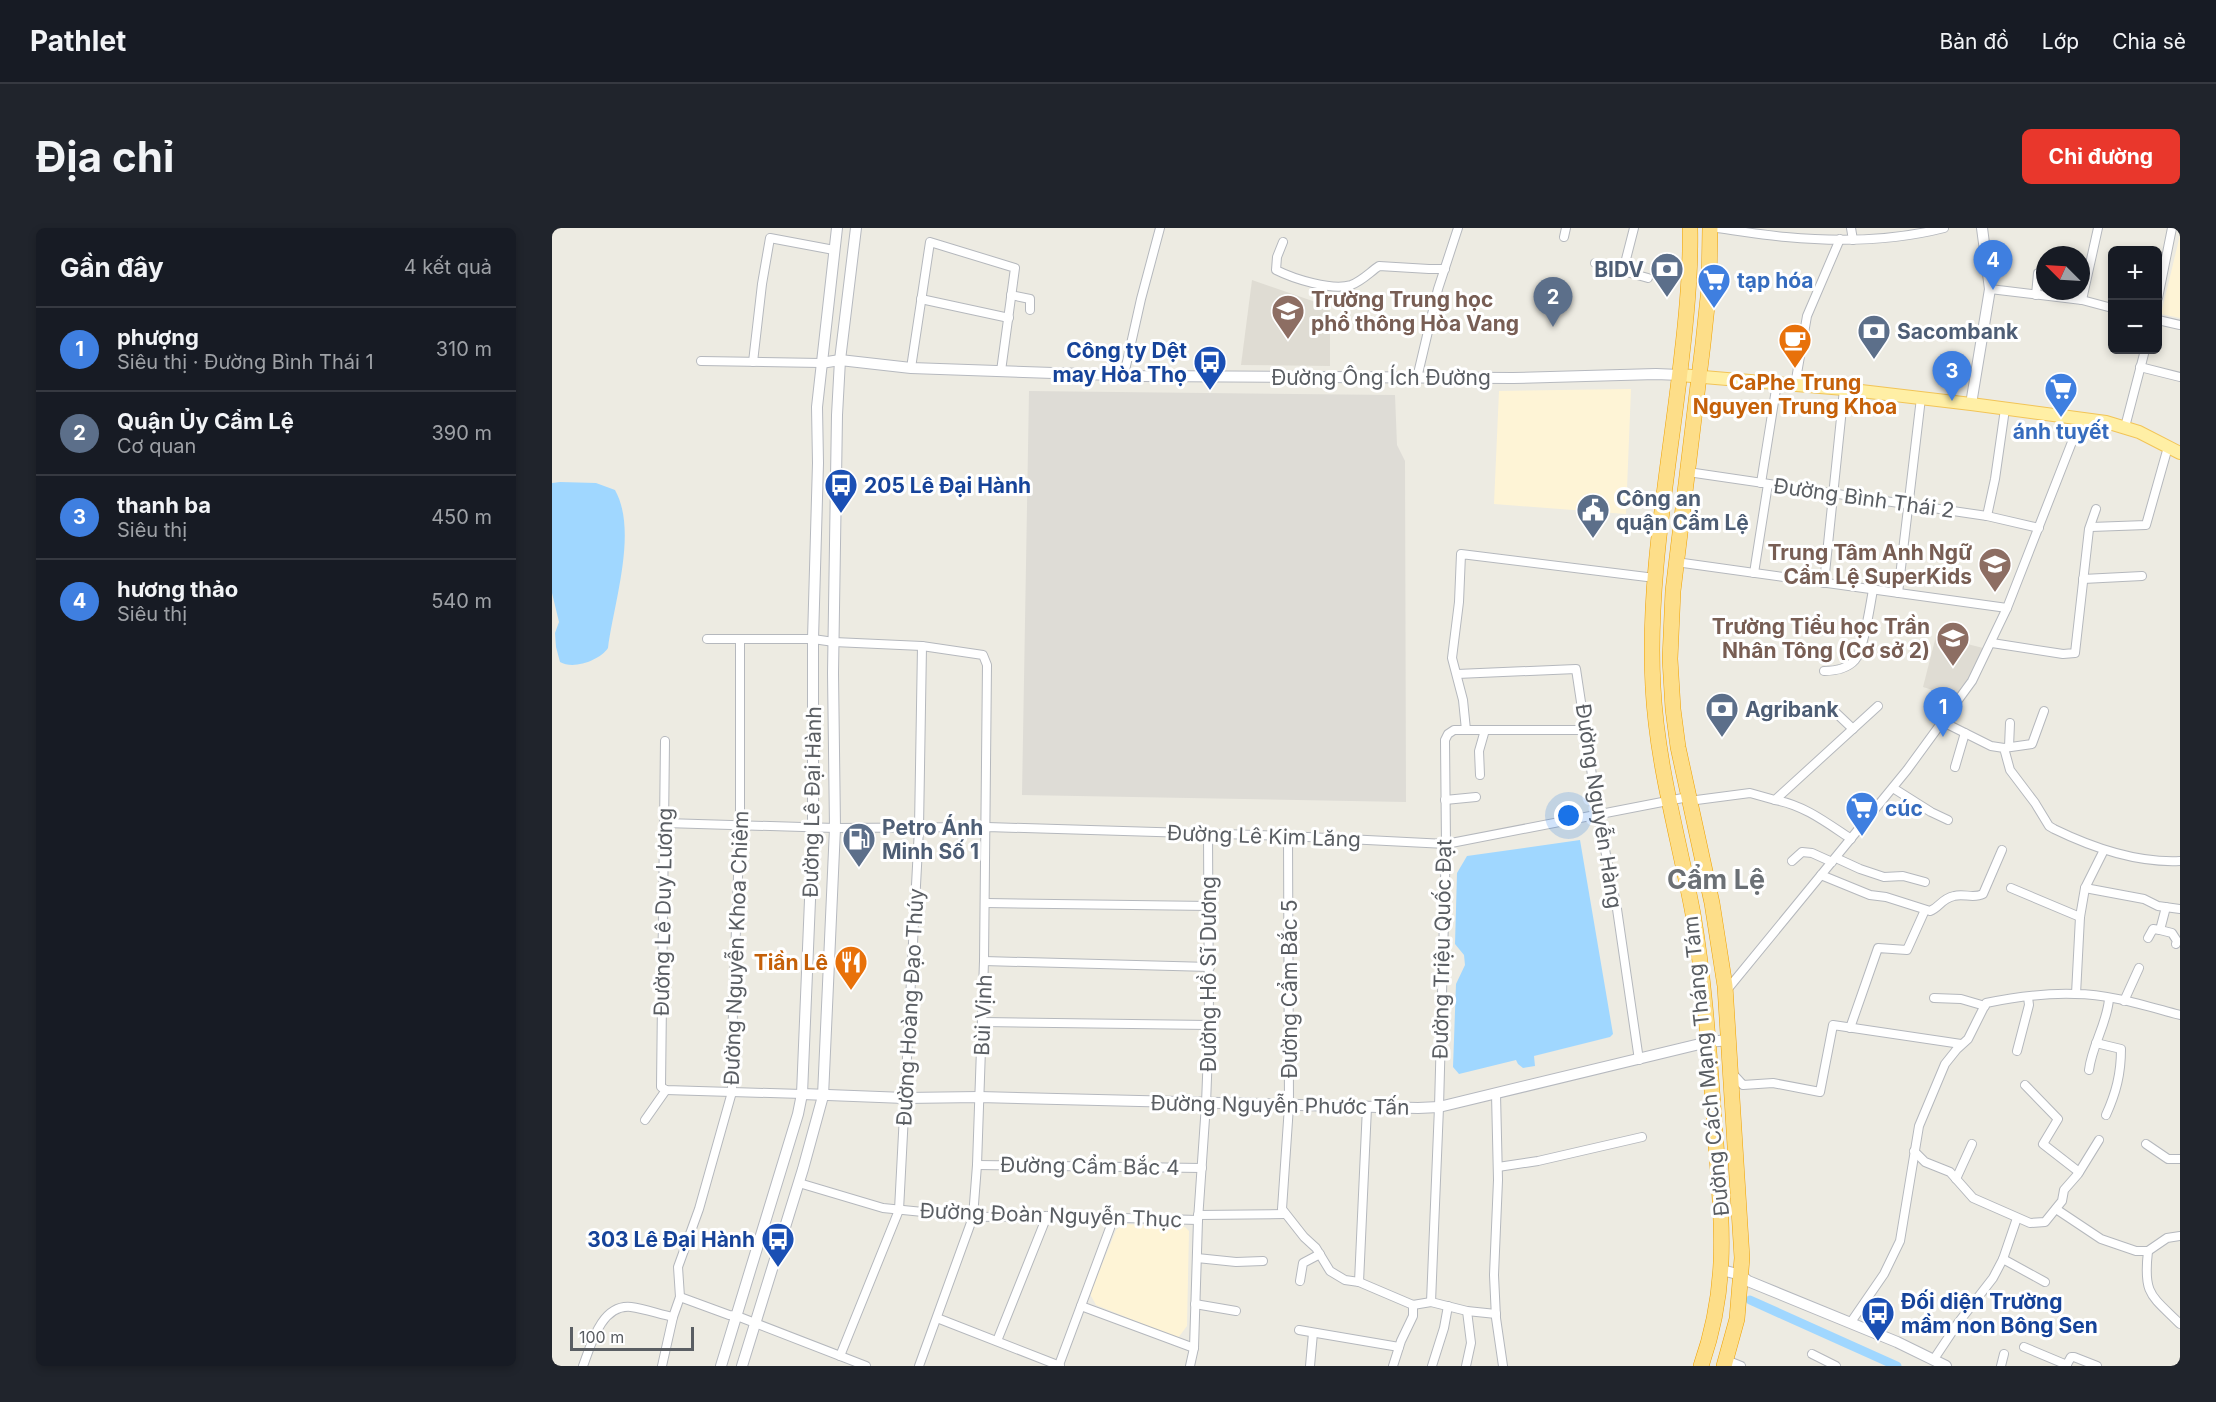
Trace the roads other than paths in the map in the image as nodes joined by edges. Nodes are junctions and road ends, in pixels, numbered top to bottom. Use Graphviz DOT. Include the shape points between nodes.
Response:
graph roads {
  1 [pos="837,228"];
  2 [pos="856,228"];
  3 [pos="1160,228"];
  4 [pos="1458,228"];
  5 [pos="1634,228"];
  6 [pos="1690,228"];
  7 [pos="1710,228"];
  8 [pos="1717,228"];
  9 [pos="1851,228"];
  10 [pos="1944,228"];
  11 [pos="1982,228"];
  12 [pos="2098,228"];
  13 [pos="2172,228"];
  14 [pos="1915,232"];
  15 [pos="1785,233"];
  16 [pos="1840,239"];
  17 [pos="1853,240"];
  18 [pos="1283,242"];
  19 [pos="834,250"];
  20 [pos="2091,259"];
  21 [pos="1595,263"];
  22 [pos="2090,264"];
  23 [pos="1445,268"];
  24 [pos="1623,271"];
  25 [pos="2162,275"];
  26 [pos="1648,278"];
  27 [pos="1990,289"];
  28 [pos="1011,294"];
  29 [pos="2036,295"];
  30 [pos="921,298"];
  31 [pos="2082,300"];
  32 [pos="2108,307"];
  33 [pos="1030,310"];
  34 [pos="1009,318"];
  35 [pos="2162,321"];
  36 [pos="2180,325"];
  37 [pos="2144,354"];
  38 [pos="840,360"];
  39 [pos="701,361"];
  40 [pos="753,362"];
  41 [pos="821,363"];
  42 [pos="2140,367"];
  43 [pos="911,368"];
  44 [pos="1001,371"];
  45 [pos="1124,375"];
  46 [pos="1680,375"];
  47 [pos="1700,377"];
  48 [pos="2180,377"];
  49 [pos="1417,378"];
  50 [pos="1777,383"];
  51 [pos="1795,385"];
  52 [pos="1844,389"];
  53 [pos="1922,398"];
  54 [pos="1971,404"];
  55 [pos="2005,409"];
  56 [pos="2081,419"];
  57 [pos="2125,427"];
  58 [pos="2168,447"];
  59 [pos="2180,453"];
  60 [pos="1688,472"];
  61 [pos="1764,483"];
  62 [pos="1834,495"];
  63 [pos="1909,505"];
  64 [pos="2096,509"];
  65 [pos="1987,516"];
  66 [pos="2091,527"];
  67 [pos="2039,528"];
  68 [pos="1676,562"];
  69 [pos="1754,573"];
  70 [pos="2142,576"];
  71 [pos="1656,578"];
  72 [pos="2083,579"];
  73 [pos="1824,583"];
  74 [pos="1873,590"];
  75 [pos="1898,593"];
  76 [pos="2007,608"];
  77 [pos="707,639"];
  78 [pos="740,639"];
  79 [pos="813,639"];
  80 [pos="834,642"];
  81 [pos="1992,643"];
  82 [pos="921,646"];
  83 [pos="1824,671"];
  84 [pos="1457,674"];
  85 [pos="1878,706"];
  86 [pos="1821,709"];
  87 [pos="2044,711"];
  88 [pos="1943,722"];
  89 [pos="2010,723"];
  90 [pos="1853,729"];
  91 [pos="1466,730"];
  92 [pos="1485,730"];
  93 [pos="1584,730"];
  94 [pos="1965,732"];
  95 [pos="665,741"];
  96 [pos="2006,748"];
  97 [pos="1955,767"];
  98 [pos="1480,775"];
  99 [pos="1893,788"];
  100 [pos="1476,797"];
  101 [pos="1688,799"];
  102 [pos="1445,800"];
  103 [pos="1669,800"];
  104 [pos="1775,800"];
  105 [pos="1598,815"];
  106 [pos="1948,820"];
  107 [pos="665,823"];
  108 [pos="740,824"];
  109 [pos="813,827"];
  110 [pos="987,827"];
  111 [pos="835,828"];
  112 [pos="919,828"];
  113 [pos="1208,834"];
  114 [pos="1288,836"];
  115 [pos="1851,839"];
  116 [pos="1446,844"];
  117 [pos="2002,850"];
  118 [pos="2104,850"];
  119 [pos="1834,860"];
  120 [pos="1792,861"];
  121 [pos="2180,861"];
  122 [pos="1821,875"];
  123 [pos="1925,882"];
  124 [pos="2011,888"];
  125 [pos="2085,888"];
  126 [pos="986,903"];
  127 [pos="1210,906"];
  128 [pos="2166,907"];
  129 [pos="1925,909"];
  130 [pos="2180,909"];
  131 [pos="2080,917"];
  132 [pos="2160,930"];
  133 [pos="2148,938"];
  134 [pos="2176,944"];
  135 [pos="984,961"];
  136 [pos="1210,968"];
  137 [pos="2139,968"];
  138 [pos="1726,991"];
  139 [pos="2076,994"];
  140 [pos="2028,997"];
  141 [pos="1934,998"];
  142 [pos="2109,999"];
  143 [pos="2124,1001"];
  144 [pos="1986,1005"];
  145 [pos="2180,1015"];
  146 [pos="983,1022"];
  147 [pos="1209,1025"];
  148 [pos="1850,1028"];
  149 [pos="1729,1040"];
  150 [pos="1707,1042"];
  151 [pos="2096,1043"];
  152 [pos="1962,1044"];
  153 [pos="2017,1051"];
  154 [pos="1639,1060"];
  155 [pos="2089,1070"];
  156 [pos="1731,1072"];
  157 [pos="2025,1085"];
  158 [pos="664,1086"];
  159 [pos="732,1092"];
  160 [pos="802,1094"];
  161 [pos="1496,1094"];
  162 [pos="823,1096"];
  163 [pos="979,1097"];
  164 [pos="905,1098"];
  165 [pos="1206,1104"];
  166 [pos="1289,1106"];
  167 [pos="1367,1107"];
  168 [pos="1439,1107"];
  169 [pos="2106,1115"];
  170 [pos="645,1120"];
  171 [pos="1642,1137"];
  172 [pos="2099,1140"];
  173 [pos="1972,1144"];
  174 [pos="2146,1144"];
  175 [pos="1914,1151"];
  176 [pos="2180,1159"];
  177 [pos="977,1165"];
  178 [pos="1498,1167"];
  179 [pos="1202,1168"];
  180 [pos="2079,1172"];
  181 [pos="1956,1179"];
  182 [pos="799,1183"];
  183 [pos="2055,1209"];
  184 [pos="899,1210"];
  185 [pos="1285,1214"];
  186 [pos="1047,1216"];
  187 [pos="973,1217"];
  188 [pos="1198,1217"];
  189 [pos="1112,1218"];
  190 [pos="2017,1218"];
  191 [pos="2180,1236"];
  192 [pos="2148,1251"];
  193 [pos="1320,1254"];
  194 [pos="1197,1258"];
  195 [pos="2003,1259"];
  196 [pos="1263,1261"];
  197 [pos="1722,1270"];
  198 [pos="1741,1275"];
  199 [pos="1300,1281"];
  200 [pos="1359,1282"];
  201 [pos="2045,1282"];
  202 [pos="680,1297"];
  203 [pos="1431,1302"];
  204 [pos="1195,1304"];
  205 [pos="1413,1305"];
  206 [pos="1081,1306"];
  207 [pos="1448,1306"];
  208 [pos="1236,1311"];
  209 [pos="1467,1311"];
  210 [pos="1496,1314"];
  211 [pos="736,1316"];
  212 [pos="673,1317"];
  213 [pos="936,1318"];
  214 [pos="1851,1322"];
  215 [pos="756,1323"];
  216 [pos="2180,1324"];
  217 [pos="1299,1330"];
  218 [pos="1313,1333"];
  219 [pos="997,1341"];
  220 [pos="1399,1347"];
  221 [pos="2024,1347"];
  222 [pos="1194,1348"];
  223 [pos="1812,1354"];
  224 [pos="2004,1354"];
  225 [pos="840,1356"];
  226 [pos="1934,1359"];
  227 [pos="1725,1363"];
  228 [pos="2068,1363"];
  229 [pos="583,1366"];
  230 [pos="662,1366"];
  231 [pos="721,1366"];
  232 [pos="742,1366"];
  233 [pos="866,1366"];
  234 [pos="919,1366"];
  235 [pos="1059,1366"];
  236 [pos="1190,1366"];
  237 [pos="1310,1366"];
  238 [pos="1393,1366"];
  239 [pos="1432,1366"];
  240 [pos="1466,1366"];
  241 [pos="1503,1366"];
  242 [pos="1701,1366"];
  243 [pos="1741,1366"];
  244 [pos="1836,1366"];
  245 [pos="1946,1366"];
  246 [pos="2001,1366"];
  247 [pos="2097,1366"];
  1 -- 19 [label="main road, Đường Lê Đại Hành"];
  2 -- 38 [label="main road, Đường Lê Đại Hành"];
  3 -- 45 [label="street"];
  4 -- 23 [label="street"];
  5 -- 24 [label="street"];
  6 -- 46 [label="highway, Đường Cách Mạng Tháng Tám" via="1689,288"];
  7 -- 47 [label="highway, Đường Cách Mạng Tháng Tám"];
  8 -- 15 [label="street"];
  9 -- 17 [label="street"];
  10 -- 14 [label="street"];
  11 -- 27 [label="main road"];
  12 -- 20 [label="street"];
  13 -- 25 [label="street"];
  14 -- 17 [label="street"];
  15 -- 16 [label="street"];
  16 -- 17 [label="street"];
  16 -- 51 [label="street" via="1808,316"];
  18 -- 23 [label="street" via="1276,270 1334,287 1353,284 1379,266"];
  19 -- 40 [label="street" via="771,238"];
  19 -- 41 [label="main road, Đường Lê Đại Hành"];
  20 -- 22 [label="street"];
  21 -- 24 [label="street"];
  23 -- 49 [label="street"];
  24 -- 26 [label="street"];
  27 -- 29 [label="street"];
  27 -- 54 [label="main road"];
  28 -- 30 [label="street" via="1015,268 930,242"];
  28 -- 33 [label="street" via="1030,299"];
  28 -- 34 [label="street"];
  30 -- 34 [label="street"];
  30 -- 43 [label="street"];
  31 -- 32 [label="street"];
  34 -- 44 [label="street"];
  35 -- 36 [label="street"];
  37 -- 42 [label="street"];
  38 -- 41 [label="main road, Đường Ông Ích Đường"];
  38 -- 43 [label="main road, Đường Ông Ích Đường"];
  38 -- 80 [label="main road, Đường Lê Đại Hành"];
  39 -- 40 [label="street"];
  40 -- 41 [label="street"];
  41 -- 79 [label="main road, Đường Lê Đại Hành"];
  42 -- 48 [label="street"];
  42 -- 57 [label="street"];
  43 -- 44 [label="main road, Đường Ông Ích Đường"];
  44 -- 45 [label="main road, Đường Ông Ích Đường"];
  45 -- 49 [label="main road, Đường Ông Ích Đường"];
  46 -- 47 [label="main road, Đường Ông Ích Đường"];
  46 -- 49 [label="main road, Đường Ông Ích Đường"];
  46 -- 71 [label="highway, Đường Cách Mạng Tháng Tám"];
  47 -- 50 [label="main road, Đường Ông Ích Đường"];
  47 -- 60 [label="highway, Đường Cách Mạng Tháng Tám"];
  50 -- 51 [label="main road, Đường Ông Ích Đường"];
  50 -- 61 [label="street"];
  51 -- 52 [label="main road, Đường Ông Ích Đường"];
  52 -- 53 [label="main road, Đường Ông Ích Đường"];
  52 -- 62 [label="street"];
  53 -- 54 [label="main road, Đường Ông Ích Đường"];
  53 -- 63 [label="street"];
  54 -- 55 [label="main road, Đường Ông Ích Đường"];
  55 -- 56 [label="main road, Đường Ông Ích Đường"];
  55 -- 65 [label="street"];
  56 -- 57 [label="main road, Đường Ông Ích Đường"];
  56 -- 67 [label="street"];
  57 -- 58 [label="main road, Đường Ông Ích Đường"];
  58 -- 59 [label="main road, Đường Ông Ích Đường"];
  58 -- 66 [label="street" via="2147,523"];
  60 -- 61 [label="street, Đường Bình Thái 2"];
  60 -- 68 [label="highway, Đường Cách Mạng Tháng Tám"];
  61 -- 62 [label="street, Đường Bình Thái 2"];
  61 -- 69 [label="street"];
  62 -- 63 [label="street, Đường Bình Thái 2"];
  62 -- 73 [label="street"];
  63 -- 65 [label="street, Đường Bình Thái 2"];
  63 -- 75 [label="street"];
  64 -- 66 [label="street"];
  65 -- 67 [label="street, Đường Bình Thái 2"];
  66 -- 72 [label="street"];
  67 -- 76 [label="street"];
  68 -- 69 [label="street"];
  68 -- 101 [label="highway, Đường Cách Mạng Tháng Tám" via="1671,683"];
  69 -- 73 [label="street"];
  70 -- 72 [label="street"];
  71 -- 84 [label="street" via="1463,553 1452,658"];
  71 -- 103 [label="highway, Đường Cách Mạng Tháng Tám" via="1653,689"];
  72 -- 81 [label="street" via="2075,653"];
  73 -- 74 [label="street"];
  74 -- 75 [label="street"];
  74 -- 83 [label="street" via="1856,659 1842,668"];
  75 -- 76 [label="street"];
  76 -- 81 [label="street"];
  77 -- 78 [label="street"];
  78 -- 79 [label="street"];
  78 -- 108 [label="street, Đường Nguyễn Khoa Chiêm"];
  79 -- 80 [label="street"];
  79 -- 109 [label="main road, Đường Lê Đại Hành"];
  80 -- 82 [label="street"];
  80 -- 111 [label="main road, Đường Lê Đại Hành"];
  81 -- 88 [label="street" via="1972,681"];
  82 -- 110 [label="street, Bùi Vịnh" via="983,655 987,665"];
  82 -- 112 [label="street, Đường Hoàng Đạo Thúy"];
  84 -- 91 [label="street"];
  84 -- 93 [label="street, Đường Nguyễn Hàng" via="1576,669"];
  85 -- 90 [label="street"];
  86 -- 90 [label="street" via="1833,711"];
  87 -- 96 [label="street" via="2032,744"];
  88 -- 94 [label="street"];
  88 -- 99 [label="street"];
  89 -- 96 [label="street"];
  90 -- 104 [label="street"];
  91 -- 92 [label="street"];
  91 -- 102 [label="street, Đường Triệu Quốc Đạt" via="1454,730 1445,740"];
  92 -- 93 [label="street"];
  92 -- 98 [label="street" via="1479,751"];
  93 -- 105 [label="street, Đường Nguyễn Hàng"];
  94 -- 96 [label="street" via="1992,746"];
  94 -- 97 [label="street"];
  95 -- 107 [label="street, Đường Lê Duy Lương"];
  96 -- 118 [label="street" via="2010,770 2049,826"];
  99 -- 106 [label="street"];
  99 -- 115 [label="street"];
  100 -- 102 [label="street"];
  101 -- 103 [label="street, Đường Lê Kim Lăng"];
  101 -- 104 [label="street, Đường Lê Kim Lăng" via="1750,794"];
  101 -- 138 [label="highway, Đường Cách Mạng Tháng Tám" via="1712,903"];
  102 -- 116 [label="street, Đường Triệu Quốc Đạt"];
  103 -- 105 [label="street, Đường Lê Kim Lăng"];
  103 -- 150 [label="highway, Đường Cách Mạng Tháng Tám" via="1693,916"];
  104 -- 115 [label="street, Đường Lê Kim Lăng" via="1812,813"];
  105 -- 116 [label="street, Đường Lê Kim Lăng"];
  105 -- 154 [label="street, Đường Nguyễn Hàng" via="1617,909"];
  107 -- 108 [label="street, Đường Lê Kim Lăng"];
  107 -- 158 [label="street, Đường Lê Duy Lương"];
  108 -- 109 [label="street, Đường Lê Kim Lăng"];
  108 -- 159 [label="street, Đường Nguyễn Khoa Chiêm"];
  109 -- 111 [label="street, Đường Lê Kim Lăng"];
  109 -- 160 [label="main road, Đường Lê Đại Hành"];
  110 -- 112 [label="street, Đường Lê Kim Lăng"];
  110 -- 113 [label="street, Đường Lê Kim Lăng"];
  110 -- 126 [label="street, Bùi Vịnh"];
  111 -- 112 [label="street, Đường Lê Kim Lăng"];
  111 -- 162 [label="main road, Đường Lê Đại Hành"];
  112 -- 164 [label="street, Đường Hoàng Đạo Thúy"];
  113 -- 114 [label="street, Đường Lê Kim Lăng"];
  113 -- 127 [label="street, Đường Hồ Sĩ Dương"];
  114 -- 116 [label="street, Đường Lê Kim Lăng"];
  114 -- 166 [label="street, Đường Cẩm Bắc 5"];
  115 -- 119 [label="street"];
  116 -- 168 [label="street, Đường Triệu Quốc Đạt"];
  117 -- 129 [label="street" via="1981,895 1958,894 1942,899 1934,910"];
  118 -- 121 [label="street"];
  118 -- 125 [label="street"];
  119 -- 120 [label="street" via="1802,852"];
  119 -- 122 [label="street"];
  119 -- 123 [label="street" via="1884,877 1903,876"];
  122 -- 129 [label="street" via="1870,895"];
  122 -- 138 [label="street"];
  124 -- 131 [label="street"];
  125 -- 128 [label="street"];
  125 -- 131 [label="street"];
  126 -- 127 [label="street"];
  126 -- 135 [label="street, Bùi Vịnh"];
  127 -- 136 [label="street, Đường Hồ Sĩ Dương"];
  128 -- 130 [label="street"];
  128 -- 132 [label="street"];
  129 -- 148 [label="street" via="1908,948 1878,948"];
  131 -- 139 [label="street"];
  132 -- 133 [label="street" via="2152,929"];
  132 -- 134 [label="street" via="2172,933"];
  135 -- 136 [label="street"];
  135 -- 146 [label="street, Bùi Vịnh"];
  136 -- 147 [label="street, Đường Hồ Sĩ Dương"];
  137 -- 143 [label="street"];
  138 -- 149 [label="highway, Đường Cách Mạng Tháng Tám"];
  139 -- 140 [label="street"];
  139 -- 142 [label="street"];
  140 -- 144 [label="street"];
  140 -- 153 [label="street"];
  141 -- 144 [label="street"];
  142 -- 143 [label="street"];
  142 -- 151 [label="street"];
  143 -- 145 [label="street"];
  144 -- 152 [label="street"];
  146 -- 147 [label="street"];
  146 -- 163 [label="street, Bùi Vịnh"];
  147 -- 165 [label="street, Đường Hồ Sĩ Dương"];
  148 -- 152 [label="street"];
  148 -- 156 [label="street" via="1833,1025 1821,1092 1773,1083 1743,1085"];
  149 -- 150 [label="main road, Đường Nguyễn Phước Tấn"];
  149 -- 156 [label="highway, Đường Cách Mạng Tháng Tám"];
  150 -- 154 [label="main road, Đường Nguyễn Phước Tấn"];
  150 -- 197 [label="highway, Đường Cách Mạng Tháng Tám" via="1722,1220"];
  151 -- 155 [label="street"];
  151 -- 169 [label="street" via="2121,1049 2121,1074"];
  152 -- 175 [label="street" via="1945,1064"];
  154 -- 161 [label="main road, Đường Nguyễn Phước Tấn"];
  156 -- 198 [label="highway, Đường Cách Mạng Tháng Tám"];
  157 -- 180 [label="street" via="2058,1119 2043,1144"];
  158 -- 159 [label="street"];
  158 -- 170 [label="street"];
  159 -- 160 [label="street"];
  159 -- 202 [label="street, Đường Nguyễn Khoa Chiêm" via="678,1268"];
  160 -- 162 [label="main road, Đường Nguyễn Phước Tấn"];
  160 -- 211 [label="main road, Đường Lê Đại Hành"];
  161 -- 168 [label="main road, Đường Nguyễn Phước Tấn"];
  161 -- 178 [label="street"];
  162 -- 164 [label="main road, Đường Nguyễn Phước Tấn"];
  162 -- 182 [label="main road, Đường Lê Đại Hành"];
  163 -- 164 [label="main road, Đường Nguyễn Phước Tấn"];
  163 -- 165 [label="main road, Đường Nguyễn Phước Tấn"];
  163 -- 177 [label="street, Bùi Vịnh"];
  164 -- 184 [label="street, Đường Hoàng Đạo Thúy"];
  165 -- 166 [label="main road, Đường Nguyễn Phước Tấn"];
  165 -- 179 [label="street, Đường Hồ Sĩ Dương"];
  166 -- 167 [label="main road, Đường Nguyễn Phước Tấn"];
  166 -- 185 [label="street, Đường Cẩm Bắc 5" via="1282,1209"];
  167 -- 168 [label="main road, Đường Nguyễn Phước Tấn"];
  167 -- 200 [label="street"];
  168 -- 203 [label="street, Đường Triệu Quốc Đạt"];
  171 -- 178 [label="street"];
  172 -- 180 [label="street"];
  173 -- 181 [label="street"];
  174 -- 176 [label="street" via="2168,1159"];
  175 -- 181 [label="street" via="1925,1162 1950,1172"];
  175 -- 214 [label="street" via="1900,1241 1884,1274"];
  177 -- 179 [label="street, Đường Cẩm Bắc 4"];
  177 -- 187 [label="street, Bùi Vịnh"];
  178 -- 210 [label="street"];
  179 -- 188 [label="street, Đường Hồ Sĩ Dương"];
  180 -- 183 [label="street"];
  181 -- 190 [label="street" via="1973,1198"];
  182 -- 184 [label="street, Đường Đoàn Nguyễn Thục"];
  182 -- 215 [label="main road, Đường Lê Đại Hành"];
  183 -- 190 [label="street" via="2045,1222 2030,1223"];
  183 -- 192 [label="street" via="2101,1239"];
  184 -- 187 [label="street, Đường Đoàn Nguyễn Thục"];
  184 -- 225 [label="street, Đường Hoàng Đạo Thúy"];
  185 -- 188 [label="street, Đường Đoàn Nguyễn Thục"];
  185 -- 193 [label="street"];
  186 -- 187 [label="street, Đường Đoàn Nguyễn Thục"];
  186 -- 189 [label="street, Đường Đoàn Nguyễn Thục"];
  186 -- 219 [label="street"];
  187 -- 213 [label="street, Bùi Vịnh"];
  188 -- 189 [label="street, Đường Đoàn Nguyễn Thục"];
  188 -- 194 [label="street, Đường Hồ Sĩ Dương"];
  189 -- 206 [label="street"];
  190 -- 195 [label="street"];
  191 -- 192 [label="street" via="2167,1238"];
  192 -- 216 [label="street" via="2146,1282 2155,1298"];
  193 -- 199 [label="street" via="1303,1263"];
  193 -- 200 [label="street" via="1330,1271 1345,1280"];
  194 -- 196 [label="street"];
  194 -- 204 [label="street, Đường Hồ Sĩ Dương"];
  195 -- 201 [label="street"];
  195 -- 226 [label="street"];
  197 -- 198 [label="main road"];
  197 -- 242 [label="highway, Đường Cách Mạng Tháng Tám" via="1716,1317"];
  198 -- 214 [label="main road"];
  198 -- 227 [label="highway, Đường Cách Mạng Tháng Tám" via="1737,1319"];
  200 -- 205 [label="street"];
  202 -- 211 [label="street"];
  202 -- 212 [label="street"];
  203 -- 205 [label="street"];
  203 -- 207 [label="street"];
  204 -- 208 [label="street"];
  204 -- 222 [label="street, Đường Hồ Sĩ Dương"];
  205 -- 220 [label="street" via="1413,1316"];
  206 -- 222 [label="street"];
  206 -- 235 [label="street"];
  207 -- 209 [label="street"];
  207 -- 239 [label="street"];
  209 -- 210 [label="street"];
  209 -- 240 [label="street" via="1471,1343"];
  210 -- 241 [label="street"];
  211 -- 215 [label="street"];
  211 -- 231 [label="main road, Đường Lê Đại Hành"];
  212 -- 229 [label="street" via="629,1306 619,1308 605,1318 595,1333"];
  212 -- 230 [label="street"];
  213 -- 219 [label="street"];
  213 -- 234 [label="street, Bùi Vịnh"];
  214 -- 226 [label="main road"];
  215 -- 225 [label="street"];
  215 -- 232 [label="main road, Đường Lê Đại Hành"];
  217 -- 218 [label="street"];
  218 -- 220 [label="street"];
  218 -- 237 [label="street"];
  219 -- 235 [label="street"];
  220 -- 238 [label="street"];
  221 -- 228 [label="street"];
  222 -- 236 [label="street, Đường Hồ Sĩ Dương"];
  223 -- 244 [label="street"];
  224 -- 246 [label="street"];
  225 -- 233 [label="street"];
  226 -- 245 [label="main road"];
  227 -- 243 [label="street"];
  228 -- 247 [label="street"];
}
